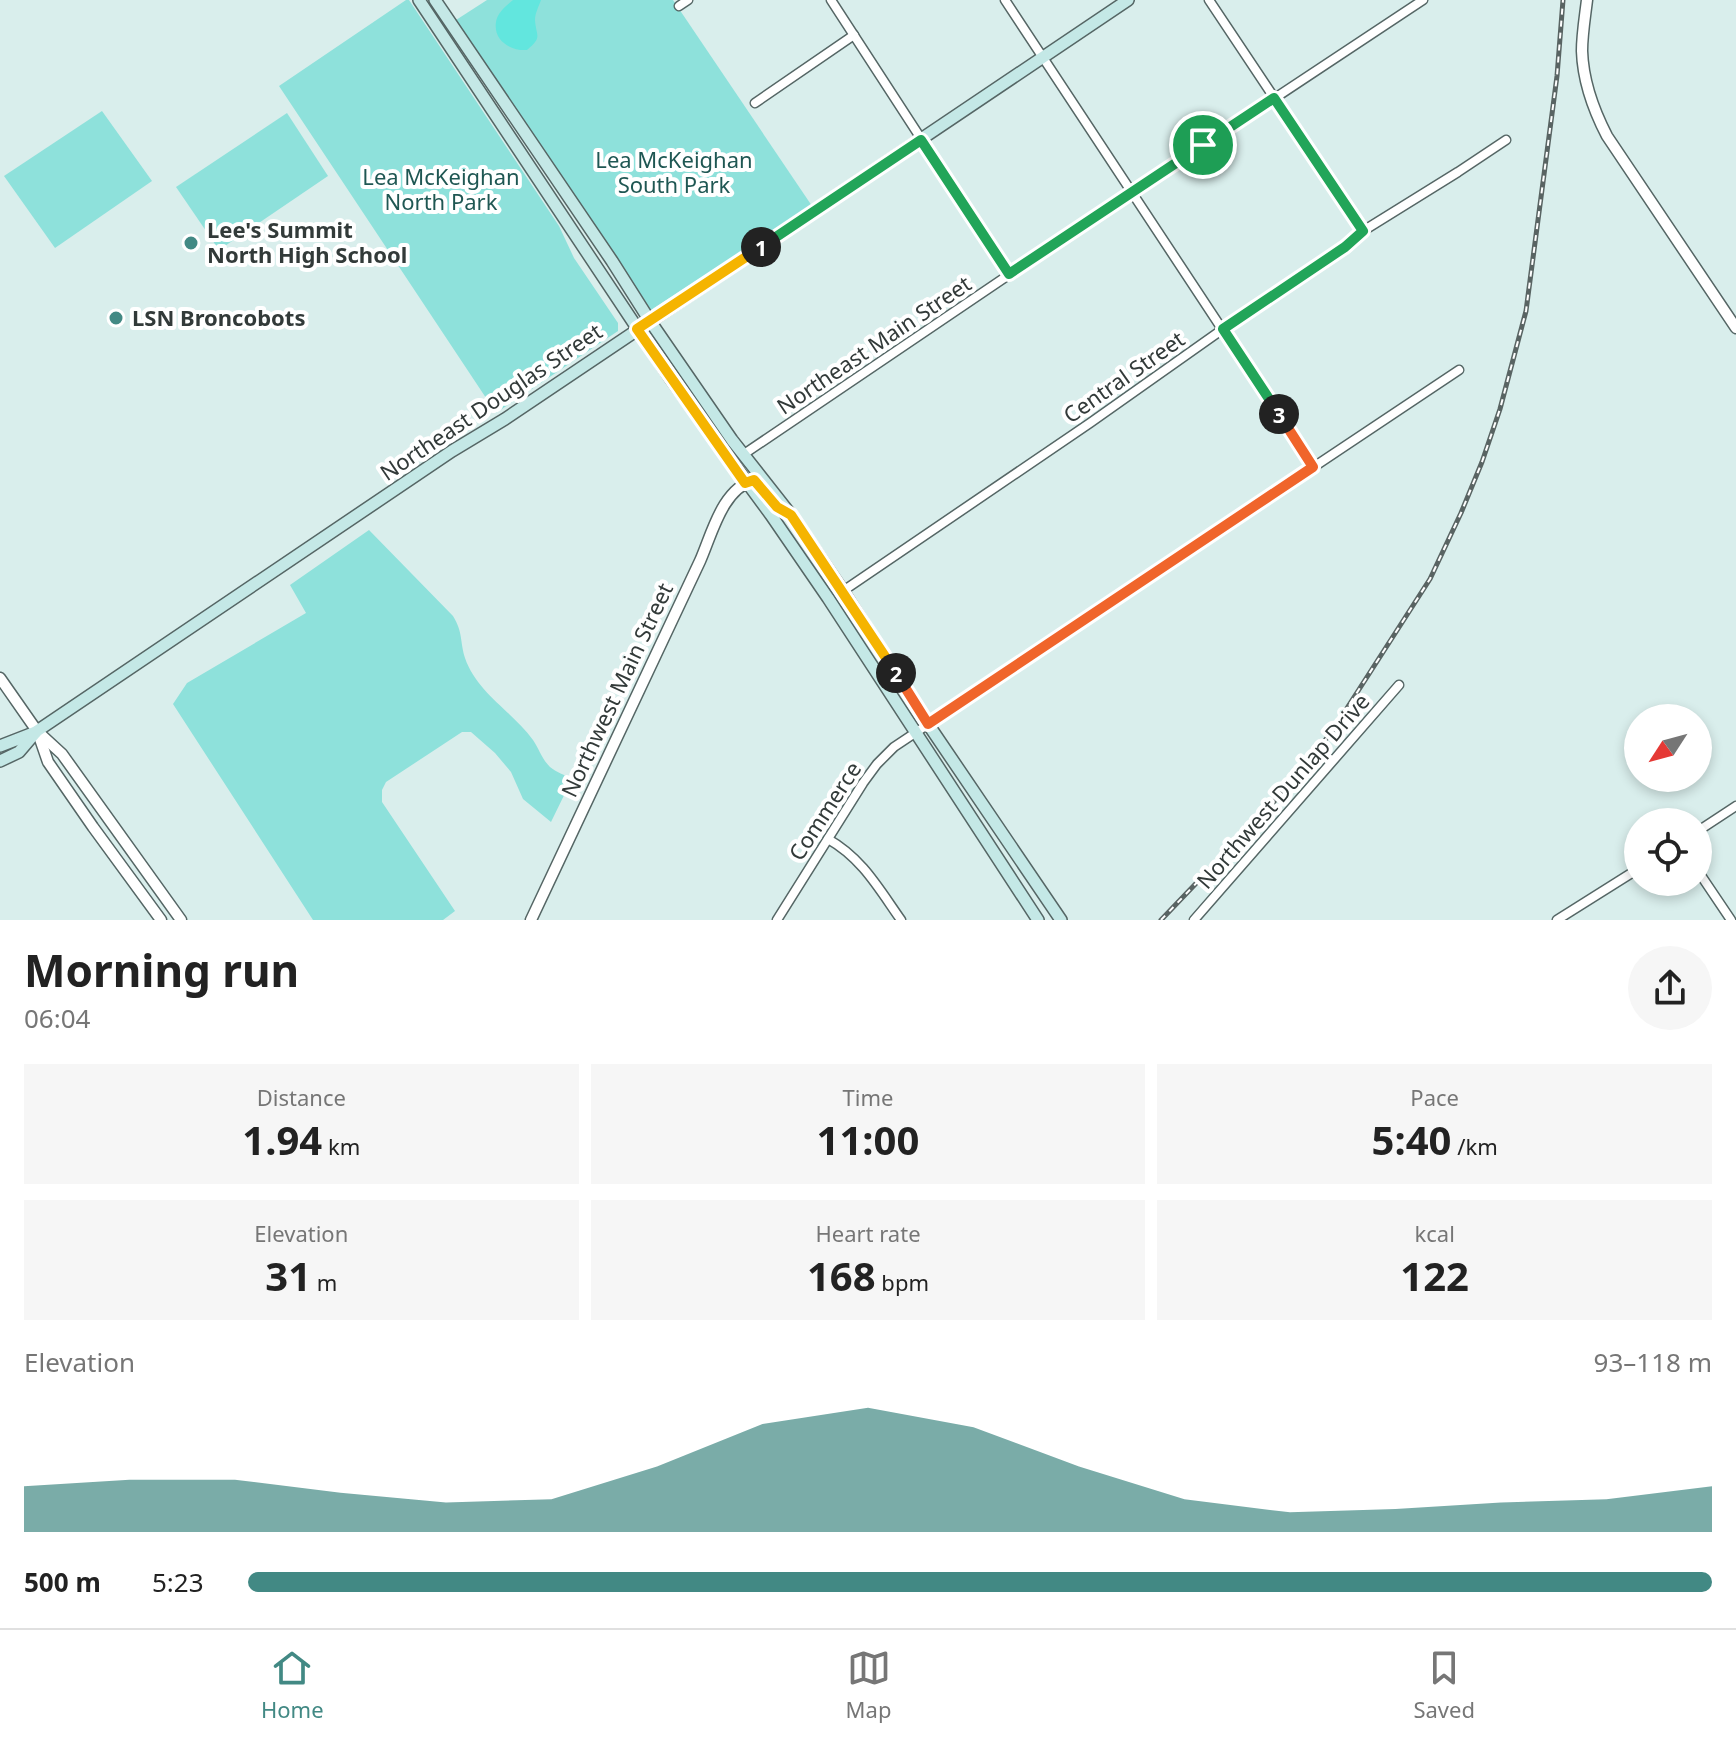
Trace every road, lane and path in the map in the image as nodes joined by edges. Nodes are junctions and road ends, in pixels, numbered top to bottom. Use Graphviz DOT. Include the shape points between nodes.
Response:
graph roads {
  1 [pos="419,0"];
  2 [pos="435,0"];
  3 [pos="688,0"];
  4 [pos="831,0"];
  5 [pos="1005,0"];
  6 [pos="1128,0"];
  7 [pos="1209,0"];
  8 [pos="1423,0"];
  9 [pos="1587,0"];
  10 [pos="679,6"];
  11 [pos="854,35"];
  12 [pos="1043,58"];
  13 [pos="1274,98"];
  14 [pos="755,103"];
  15 [pos="921,140"];
  16 [pos="1506,140"];
  17 [pos="1133,193"];
  18 [pos="1363,231"];
  19 [pos="1009,274"];
  20 [pos="1734,320"];
  21 [pos="650,321"];
  22 [pos="637,329"];
  23 [pos="1223,329"];
  24 [pos="1459,370"];
  25 [pos="744,454"];
  26 [pos="1313,467"];
  27 [pos="745,483"];
  28 [pos="791,515"];
  29 [pos="843,591"];
  30 [pos="0,678"];
  31 [pos="1399,685"];
  32 [pos="928,724"];
  33 [pos="37,731"];
  34 [pos="916,732"];
  35 [pos="0,746"];
  36 [pos="0,761"];
  37 [pos="1736,806"];
  38 [pos="1712,822"];
  39 [pos="93,827"];
  40 [pos="119,835"];
  41 [pos="828,839"];
  42 [pos="1624,878"];
  43 [pos="1712,892"];
  44 [pos="161,920"];
  45 [pos="181,920"];
  46 [pos="531,920"];
  47 [pos="777,920"];
  48 [pos="901,920"];
  49 [pos="1038,920"];
  50 [pos="1061,920"];
  51 [pos="1194,920"];
  52 [pos="1557,920"];
  53 [pos="1731,920"];
  1 -- 22 [label="main road"];
  2 -- 21 [label="main road"];
  3 -- 10 [label="street"];
  4 -- 11 [label="street"];
  5 -- 12 [label="street"];
  6 -- 12 [label="main road, Northeast Douglas Street"];
  7 -- 13 [label="street"];
  8 -- 13 [label="street, Northeast Main Street"];
  9 -- 20 [label="street" via="1582,50 1594,110"];
  11 -- 14 [label="street"];
  11 -- 15 [label="street"];
  12 -- 15 [label="main road, Northeast Douglas Street"];
  12 -- 17 [label="street"];
  13 -- 17 [label="street, Northeast Main Street"];
  13 -- 18 [label="street"];
  15 -- 19 [label="street"];
  15 -- 21 [label="main road, Northeast Douglas Street"];
  16 -- 18 [label="street, Central Street"];
  17 -- 19 [label="street, Northeast Main Street"];
  17 -- 23 [label="street"];
  18 -- 23 [label="street, Central Street"];
  19 -- 25 [label="street, Northeast Main Street"];
  21 -- 22 [label="main road, Northeast Douglas Street"];
  21 -- 25 [label="main road"];
  22 -- 27 [label="main road"];
  22 -- 33 [label="main road, Northeast Douglas Street"];
  23 -- 26 [label="street"];
  23 -- 29 [label="street, Central Street"];
  24 -- 26 [label="street, Commerce"];
  25 -- 28 [label="main road"];
  26 -- 32 [label="street, Commerce"];
  27 -- 28 [label="street" via="754,480"];
  27 -- 34 [label="main road"];
  27 -- 46 [label="street, Northwest Main Street" via="726,502"];
  28 -- 29 [label="main road"];
  29 -- 32 [label="main road"];
  30 -- 33 [label="street"];
  31 -- 51 [label="street, Northwest Dunlap Drive"];
  32 -- 34 [label="street, Commerce"];
  32 -- 50 [label="main road"];
  33 -- 35 [label="main road, Northeast Douglas Street"];
  33 -- 36 [label="main road, Northeast Douglas Street" via="19,752"];
  33 -- 39 [label="street" via="48,762"];
  33 -- 40 [label="street" via="62,754"];
  34 -- 41 [label="street, Commerce" via="877,764"];
  34 -- 49 [label="main road"];
  37 -- 38 [label="street"];
  39 -- 40 [label="street" via="101,824"];
  39 -- 44 [label="street"];
  40 -- 45 [label="street"];
  41 -- 47 [label="street, Commerce"];
  41 -- 48 [label="street" via="860,862"];
  42 -- 52 [label="street"];
  43 -- 53 [label="street"];
}
